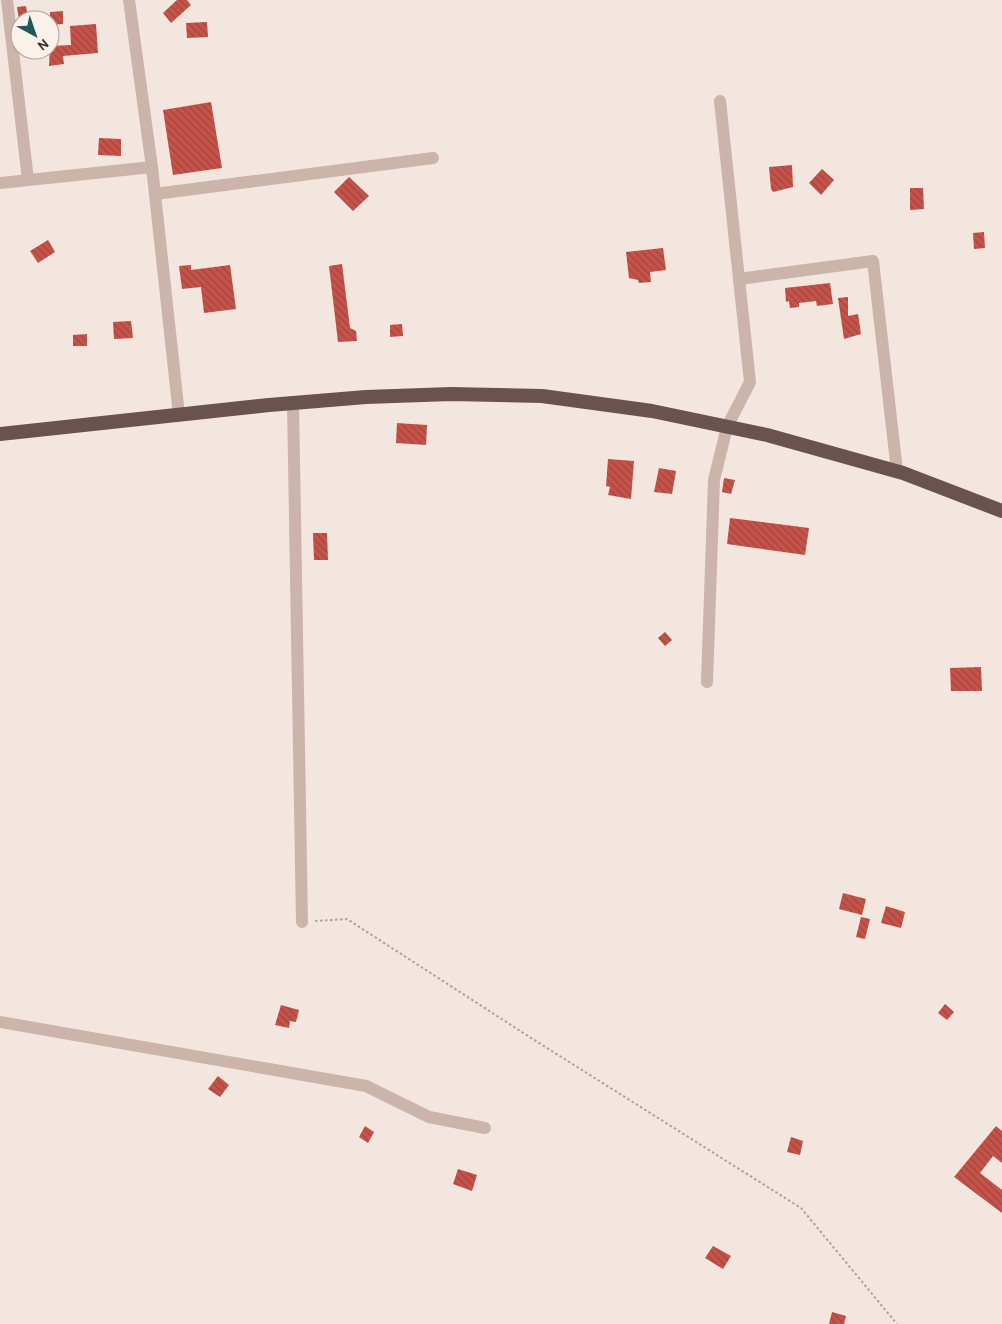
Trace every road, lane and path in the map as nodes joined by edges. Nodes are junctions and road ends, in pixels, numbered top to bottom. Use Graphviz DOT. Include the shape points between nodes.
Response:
graph roads {
  1 [pos="7,0"];
  2 [pos="129,0"];
  3 [pos="720,101"];
  4 [pos="433,158"];
  5 [pos="152,167"];
  6 [pos="28,180"];
  7 [pos="0,182"];
  8 [pos="155,194"];
  9 [pos="739,279"];
  10 [pos="293,403"];
  11 [pos="179,415"];
  12 [pos="727,427"];
  13 [pos="0,434"];
  14 [pos="897,471"];
  15 [pos="1002,511"];
  16 [pos="707,682"];
  17 [pos="302,922"];
  18 [pos="0,1022"];
  19 [pos="485,1128"];
  20 [pos="897,1324"];
  1 -- 6 [label="street"];
  2 -- 5 [label="street"];
  3 -- 9 [label="street"];
  4 -- 8 [label="street"];
  5 -- 6 [label="street"];
  5 -- 8 [label="street"];
  6 -- 7 [label="street"];
  8 -- 11 [label="street"];
  9 -- 12 [label="street" via="750,382"];
  9 -- 14 [label="street" via="873,261"];
  10 -- 11 [label="highway"];
  10 -- 12 [label="highway" via="432,395 542,396"];
  10 -- 17 [label="street"];
  11 -- 13 [label="highway"];
  12 -- 14 [label="highway"];
  12 -- 16 [label="street" via="714,480"];
  14 -- 15 [label="highway"];
  17 -- 20 [label="path" via="347,919 801,1208"];
  18 -- 19 [label="street" via="366,1086 429,1117"];
}
